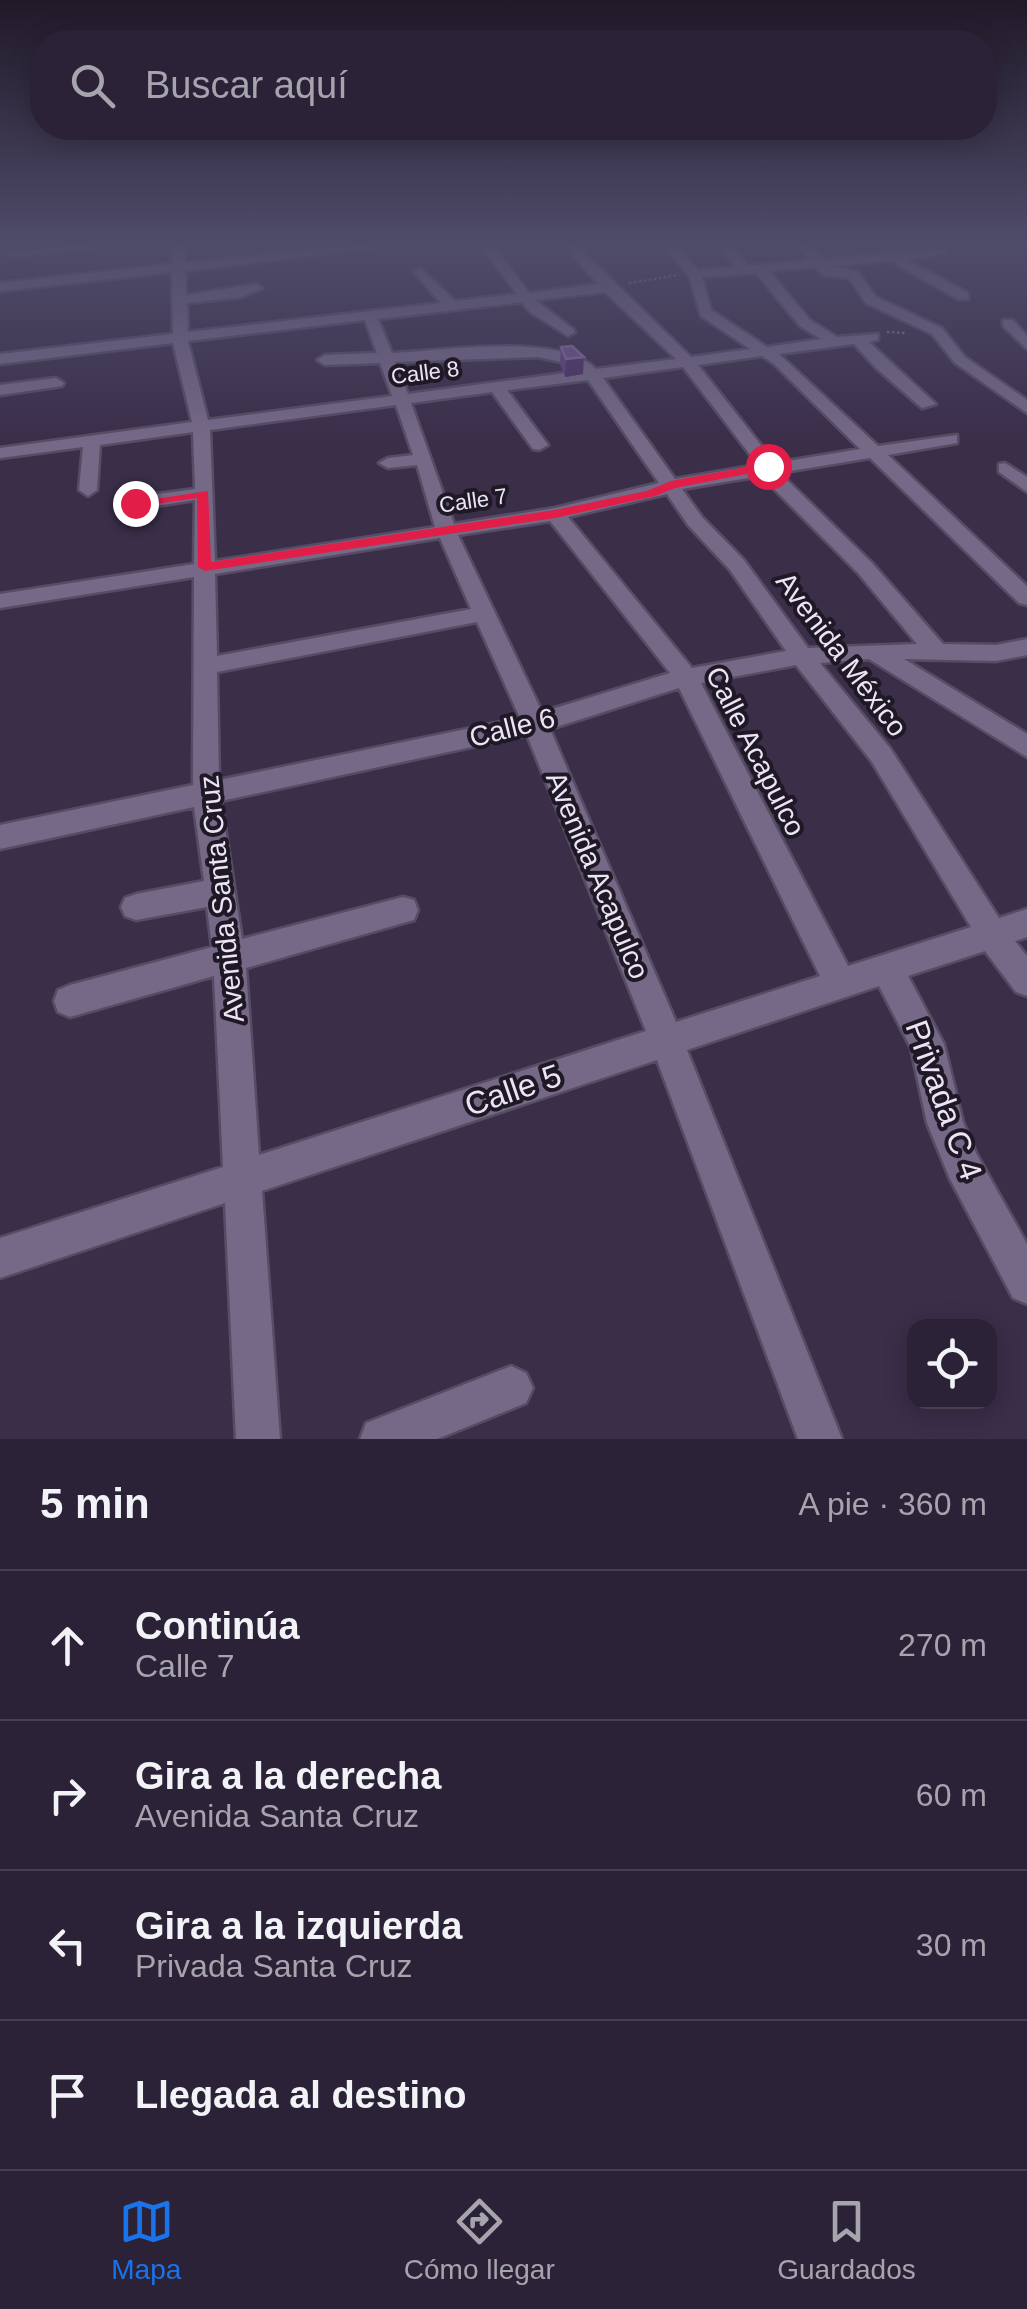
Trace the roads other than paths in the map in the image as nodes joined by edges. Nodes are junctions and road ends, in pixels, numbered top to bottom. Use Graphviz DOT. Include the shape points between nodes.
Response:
graph roads {
  1 [pos="178,309"];
  2 [pos="423,309"];
  3 [pos="537,309"];
  4 [pos="634,309"];
  5 [pos="703,309"];
  6 [pos="791,309"];
  7 [pos="891,309"];
  8 [pos="370,315"];
  9 [pos="1027,320"];
  10 [pos="568,332"];
  11 [pos="180,337"];
  12 [pos="834,341"];
  13 [pos="1027,345"];
  14 [pos="766,351"];
  15 [pos="382,355"];
  16 [pos="0,359"];
  17 [pos="324,360"];
  18 [pos="687,361"];
  19 [pos="593,375"];
  20 [pos="56,384"];
  21 [pos="495,386"];
  22 [pos="0,390"];
  23 [pos="402,398"];
  24 [pos="928,404"];
  25 [pos="1027,408"];
  26 [pos="201,425"];
  27 [pos="92,440"];
  28 [pos="951,440"];
  29 [pos="539,445"];
  30 [pos="871,452"];
  31 [pos="0,453"];
  32 [pos="424,459"];
  33 [pos="388,462"];
  34 [pos="768,466"];
  35 [pos="1004,468"];
  36 [pos="671,484"];
  37 [pos="781,485"];
  38 [pos="1027,486"];
  39 [pos="88,490"];
  40 [pos="204,493"];
  41 [pos="135,503"];
  42 [pos="555,514"];
  43 [pos="445,528"];
  44 [pos="205,567"];
  45 [pos="1027,598"];
  46 [pos="0,601"];
  47 [pos="483,614"];
  48 [pos="1027,648"];
  49 [pos="873,652"];
  50 [pos="938,652"];
  51 [pos="802,656"];
  52 [pos="208,666"];
  53 [pos="686,677"];
  54 [pos="536,724"];
  55 [pos="1027,748"];
  56 [pos="206,794"];
  57 [pos="0,838"];
  58 [pos="220,891"];
  59 [pos="136,907"];
  60 [pos="403,910"];
  61 [pos="1027,924"];
  62 [pos="992,936"];
  63 [pos="229,955"];
  64 [pos="888,970"];
  65 [pos="1027,981"];
  66 [pos="841,986"];
  67 [pos="70,1002"];
  68 [pos="666,1038"];
  69 [pos="245,1180"];
  70 [pos="0,1258"];
  71 [pos="1027,1284"];
  72 [pos="510,1388"];
  73 [pos="258,1439"];
  74 [pos="382,1439"];
  75 [pos="820,1439"];
  1 -- 11 [label="street, Avenida Santa Cruz"];
  2 -- 8 [label="street"];
  3 -- 10 [label="street"];
  4 -- 18 [label="street"];
  5 -- 14 [label="street"];
  6 -- 12 [label="street"];
  7 -- 25 [label="street" via="937,330 960,360"];
  8 -- 11 [label="street"];
  8 -- 15 [label="street, Avenida Acapulco"];
  9 -- 13 [label="street" via="1008,323"];
  11 -- 16 [label="street"];
  11 -- 26 [label="street, Avenida Santa Cruz"];
  12 -- 14 [label="street, Calle 8"];
  12 -- 24 [label="street, Calle 8" via="865,337 881,365"];
  14 -- 18 [label="street, Calle 8"];
  14 -- 30 [label="street"];
  15 -- 17 [label="street"];
  15 -- 19 [label="street" via="538,352 580,362"];
  15 -- 23 [label="street, Avenida Acapulco"];
  18 -- 19 [label="street, Calle 8"];
  18 -- 34 [label="street"];
  19 -- 21 [label="street, Calle 8"];
  19 -- 36 [label="street, Avenida México"];
  20 -- 22 [label="street"];
  21 -- 23 [label="street, Calle 8"];
  21 -- 29 [label="street"];
  23 -- 26 [label="street, Calle 8"];
  23 -- 32 [label="street, Avenida Acapulco"];
  26 -- 27 [label="street, Calle 8"];
  26 -- 40 [label="street, Avenida Santa Cruz"];
  27 -- 31 [label="street, Calle 8"];
  27 -- 39 [label="street"];
  28 -- 30 [label="street, Calle 7"];
  30 -- 34 [label="street, Calle 7"];
  30 -- 45 [label="street"];
  32 -- 33 [label="street"];
  32 -- 43 [label="street, Avenida Acapulco"];
  34 -- 36 [label="street, Calle 7"];
  35 -- 38 [label="street"];
  36 -- 42 [label="street, Calle 7"];
  36 -- 51 [label="street, Avenida México"];
  37 -- 50 [label="street"];
  40 -- 41 [label="street"];
  40 -- 44 [label="street, Avenida Santa Cruz"];
  42 -- 43 [label="street, Calle 7"];
  42 -- 53 [label="street, Calle Acapulco"];
  43 -- 44 [label="street, Calle 7"];
  43 -- 47 [label="street, Avenida Acapulco"];
  44 -- 46 [label="street, Calle 7"];
  44 -- 52 [label="street, Avenida Santa Cruz"];
  47 -- 52 [label="street"];
  47 -- 54 [label="street, Avenida Acapulco"];
  48 -- 50 [label="street, Calle 6"];
  49 -- 50 [label="street, Calle 6"];
  49 -- 51 [label="street, Calle 6"];
  49 -- 55 [label="street"];
  51 -- 53 [label="street, Calle 6"];
  51 -- 62 [label="street, Avenida México" via="906,791"];
  52 -- 56 [label="street, Avenida Santa Cruz"];
  53 -- 54 [label="street, Calle 6"];
  53 -- 66 [label="street, Calle Acapulco"];
  54 -- 56 [label="street, Calle 6"];
  54 -- 68 [label="street, Avenida Acapulco"];
  56 -- 57 [label="street, Calle 6"];
  56 -- 58 [label="street, Avenida Santa Cruz"];
  58 -- 59 [label="street"];
  58 -- 63 [label="street, Avenida Santa Cruz"];
  60 -- 63 [label="street"];
  61 -- 62 [label="street, Calle 5"];
  62 -- 64 [label="street, Calle 5"];
  62 -- 65 [label="street, Avenida México"];
  63 -- 67 [label="street"];
  63 -- 69 [label="street, Avenida Santa Cruz"];
  64 -- 66 [label="street, Calle 5"];
  64 -- 71 [label="street, Privada C 4" via="926,1044 963,1166"];
  66 -- 68 [label="street, Calle 5"];
  68 -- 69 [label="street, Calle 5"];
  68 -- 75 [label="street, Avenida Acapulco"];
  69 -- 70 [label="street, Calle 5"];
  69 -- 73 [label="street, Avenida Santa Cruz"];
  72 -- 74 [label="street"];
}
